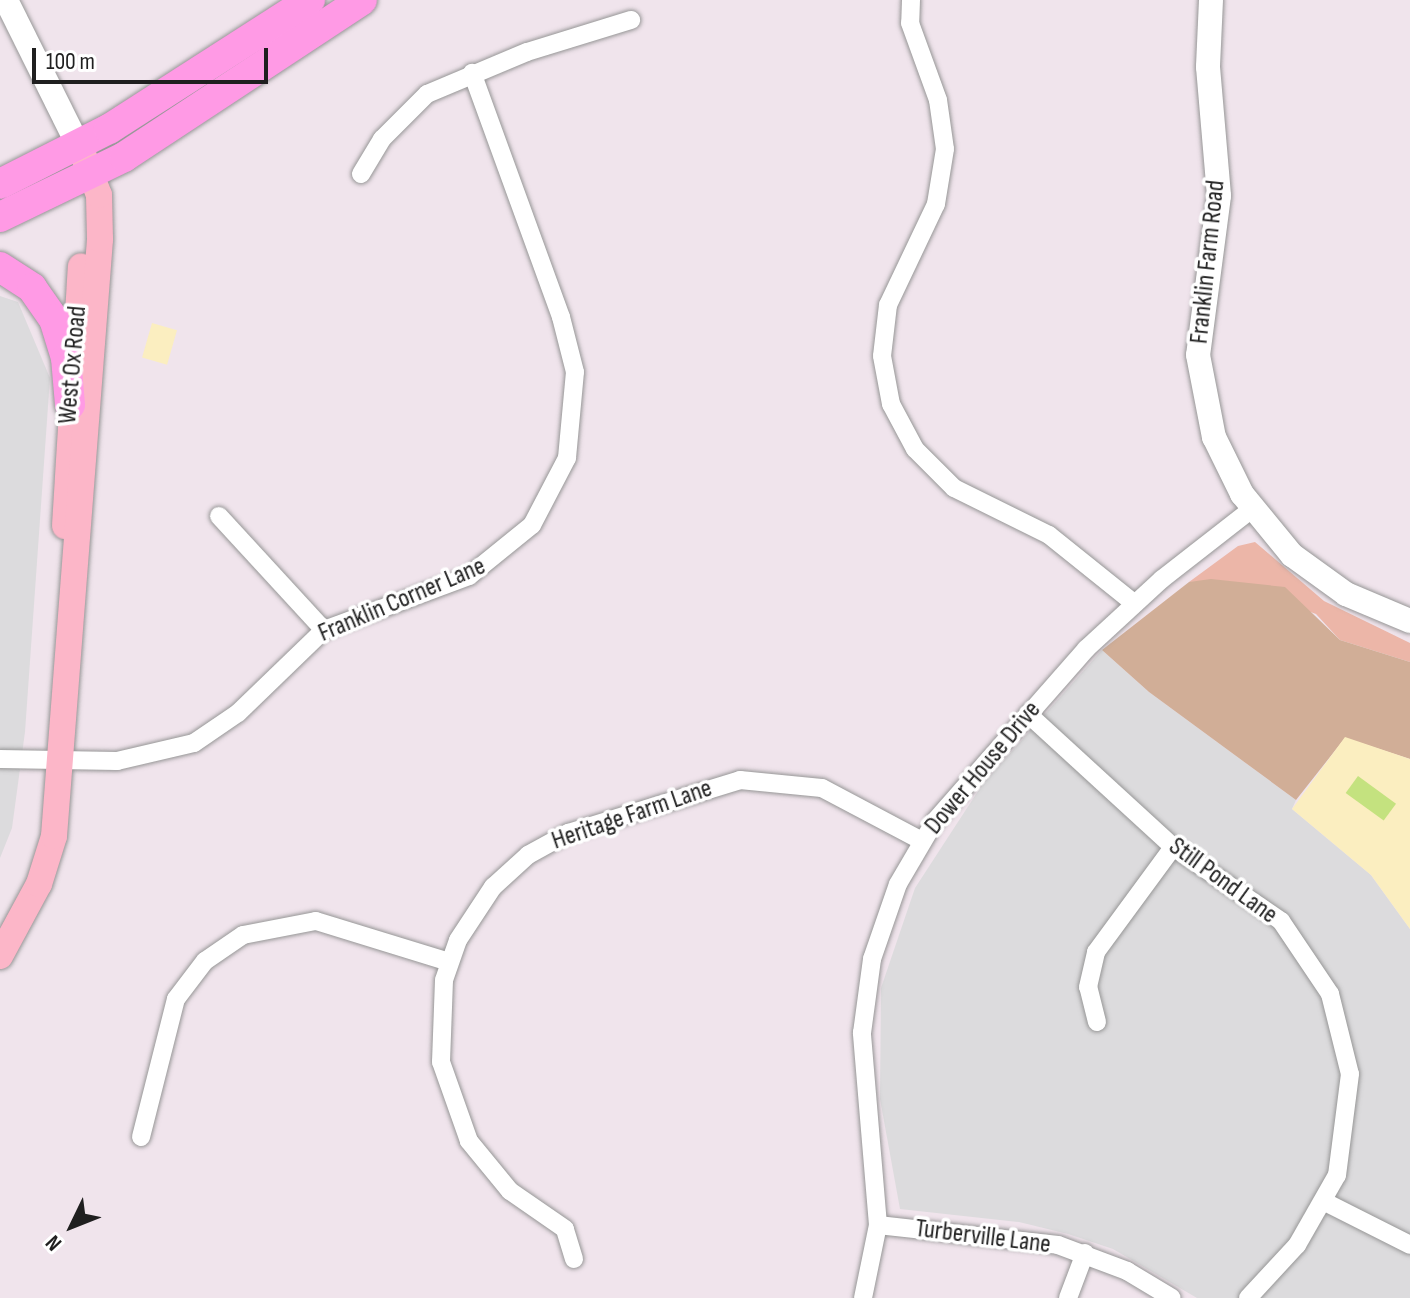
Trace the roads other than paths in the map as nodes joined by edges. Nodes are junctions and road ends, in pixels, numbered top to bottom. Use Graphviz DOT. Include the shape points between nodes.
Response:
graph roads {
  1 [pos="6,0"];
  2 [pos="310,0"];
  3 [pos="362,0"];
  4 [pos="911,0"];
  5 [pos="1211,0"];
  6 [pos="631,20"];
  7 [pos="472,73"];
  8 [pos="85,166"];
  9 [pos="361,174"];
  10 [pos="0,184"];
  11 [pos="0,217"];
  12 [pos="0,267"];
  13 [pos="70,405"];
  14 [pos="1252,509"];
  15 [pos="219,516"];
  16 [pos="70,584"];
  17 [pos="1134,603"];
  18 [pos="1410,621"];
  19 [pos="324,630"];
  20 [pos="1028,714"];
  21 [pos="0,759"];
  22 [pos="61,759"];
  23 [pos="922,841"];
  24 [pos="1173,847"];
  25 [pos="0,956"];
  26 [pos="449,962"];
  27 [pos="1097,1022"];
  28 [pos="141,1137"];
  29 [pos="1325,1202"];
  30 [pos="878,1225"];
  31 [pos="1410,1245"];
  32 [pos="1085,1253"];
  33 [pos="574,1259"];
  34 [pos="863,1298"];
  35 [pos="1068,1298"];
  36 [pos="1172,1298"];
  37 [pos="1248,1298"];
  1 -- 8 [label="street"];
  2 -- 8 [label="main road"];
  3 -- 8 [label="main road" via="208,105"];
  4 -- 17 [label="street" via="910,23 938,100 945,149 936,204 888,305 882,356 891,404 915,449 954,488 1049,535"];
  5 -- 14 [label="street, Franklin Farm Road" via="1208,67 1219,196 1198,355 1214,437"];
  6 -- 7 [label="street"];
  7 -- 9 [label="street" via="410,108"];
  7 -- 19 [label="street, Franklin Corner Lane" via="569,341 576,403 567,458 532,525 493,562"];
  8 -- 10 [label="main road"];
  8 -- 11 [label="main road"];
  8 -- 13 [label="main road, West Ox Road"];
  8 -- 16 [label="main road, West Ox Road" via="99,195 98,287 89,444"];
  12 -- 13 [label="main road" via="32,288 54,319 66,358"];
  13 -- 16 [label="main road, West Ox Road" via="64,480"];
  14 -- 17 [label="street, Dower House Drive"];
  14 -- 18 [label="street, Franklin Farm Road" via="1319,577"];
  15 -- 19 [label="street"];
  16 -- 22 [label="main road, West Ox Road"];
  17 -- 20 [label="street, Dower House Drive"];
  19 -- 22 [label="street, Franklin Corner Lane" via="238,713 194,743 143,759"];
  20 -- 23 [label="street, Dower House Drive"];
  20 -- 24 [label="street, Still Pond Lane"];
  21 -- 22 [label="street, Franklin Corner Lane"];
  22 -- 25 [label="main road, West Ox Road" via="50,852"];
  23 -- 26 [label="street, Heritage Farm Lane" via="822,788 768,779 713,785 568,833 528,855 473,913"];
  23 -- 30 [label="street, Dower House Drive" via="883,921 865,994 862,1068"];
  24 -- 27 [label="street" via="1096,952 1088,987"];
  24 -- 29 [label="street, Still Pond Lane" via="1281,921 1330,994 1347,1047 1350,1103"];
  26 -- 28 [label="street" via="316,921 243,935 205,961 176,999"];
  26 -- 33 [label="street, Heritage Farm Lane" via="439,1043 456,1116 497,1178 565,1229"];
  29 -- 31 [label="street"];
  29 -- 37 [label="street, Still Pond Lane" via="1297,1245"];
  30 -- 32 [label="street, Turberville Lane" via="1022,1237"];
  30 -- 34 [label="street, Dower House Drive"];
  32 -- 35 [label="street"];
  32 -- 36 [label="street, Turberville Lane"];
}
